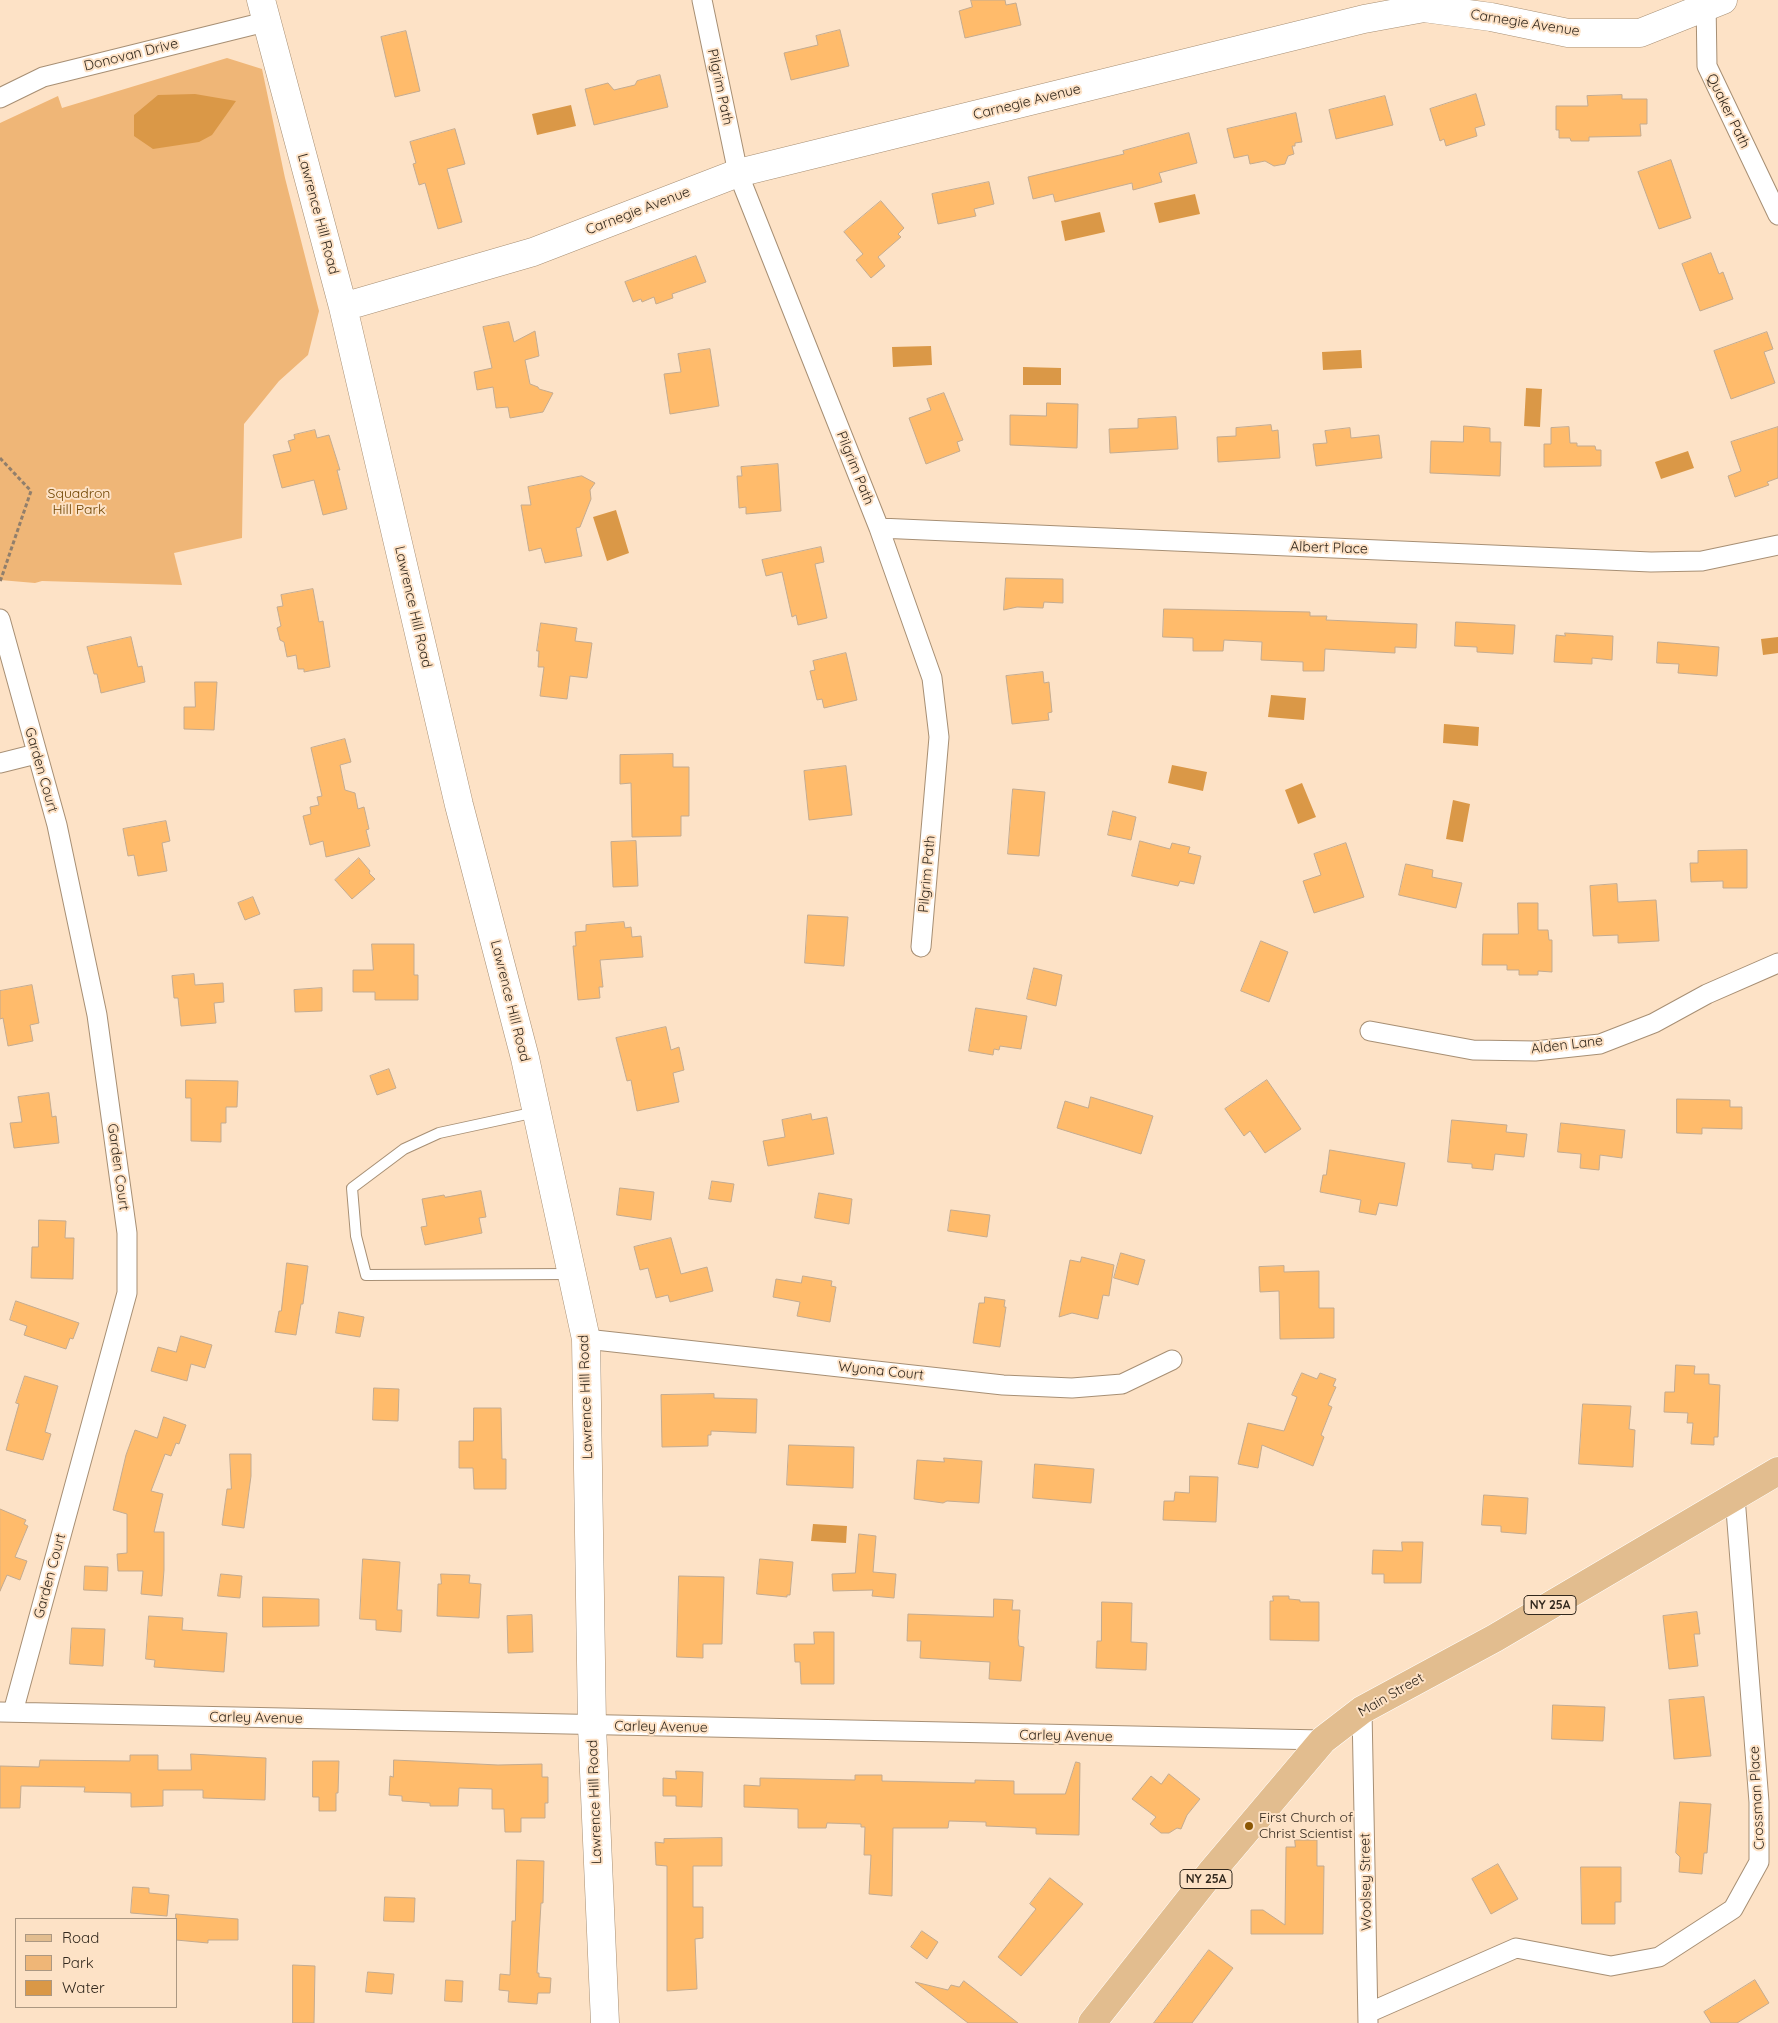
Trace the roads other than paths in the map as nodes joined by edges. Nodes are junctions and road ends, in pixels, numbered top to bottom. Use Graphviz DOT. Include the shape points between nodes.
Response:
graph roads {
  1 [pos="702,0"];
  2 [pos="1712,3"];
  3 [pos="263,11"];
  4 [pos="0,98"];
  5 [pos="738,173"];
  6 [pos="1778,215"];
  7 [pos="343,306"];
  8 [pos="879,528"];
  9 [pos="1778,546"];
  10 [pos="0,619"];
  11 [pos="36,754"];
  12 [pos="0,763"];
  13 [pos="921,947"];
  14 [pos="1778,963"];
  15 [pos="1370,1031"];
  16 [pos="536,1112"];
  17 [pos="572,1274"];
  18 [pos="586,1338"];
  19 [pos="1172,1360"];
  20 [pos="1778,1471"];
  21 [pos="1735,1496"];
  22 [pos="1362,1710"];
  23 [pos="7,1712"];
  24 [pos="592,1726"];
  25 [pos="1322,1740"];
  26 [pos="1368,2018"];
  27 [pos="1093,2022"];
  28 [pos="605,2023"];
  1 -- 5 [label="street, Pilgrim Path"];
  2 -- 5 [label="main road, Carnegie Avenue" via="1640,33 1568,33 1492,17 1424,8 1364,19"];
  2 -- 6 [label="street, Quaker Path" via="1707,66"];
  3 -- 4 [label="street, Donovan Drive" via="43,77"];
  3 -- 7 [label="main road, Lawrence Hill Road"];
  5 -- 7 [label="main road, Carnegie Avenue" via="533,252"];
  5 -- 8 [label="street, Pilgrim Path"];
  7 -- 16 [label="main road, Lawrence Hill Road" via="459,805"];
  8 -- 9 [label="street, Albert Place" via="1651,562 1702,561"];
  8 -- 13 [label="street, Pilgrim Path" via="932,678 939,737"];
  10 -- 11 [label="street, Garden Court"];
  11 -- 12 [label="street"];
  11 -- 23 [label="street, Garden Court" via="57,825 98,1015 127,1233 127,1293"];
  14 -- 15 [label="street, Alden Lane" via="1708,994 1654,1024 1600,1044 1535,1051 1473,1050"];
  16 -- 17 [label="main road, Lawrence Hill Road"];
  16 -- 17 [label="lane" via="439,1134 404,1149 352,1188 356,1236 366,1275"];
  17 -- 18 [label="main road, Lawrence Hill Road"];
  18 -- 19 [label="street, Wyona Court" via="1003,1385 1072,1388 1122,1384"];
  18 -- 24 [label="main road, Lawrence Hill Road"];
  20 -- 21 [label="main road, Main Street / NY 25A"];
  21 -- 22 [label="main road, Main Street / NY 25A" via="1495,1638"];
  21 -- 26 [label="street, Crossman Place" via="1759,1802 1759,1862 1733,1909 1659,1956 1611,1966 1516,1948"];
  22 -- 25 [label="main road, Main Street / NY 25A"];
  22 -- 26 [label="street, Woolsey Street"];
  23 -- 24 [label="street, Carley Avenue"];
  24 -- 25 [label="street, Carley Avenue"];
  24 -- 28 [label="main road, Lawrence Hill Road"];
  25 -- 27 [label="main road, Main Street / NY 25A" via="1213,1870"];
}
